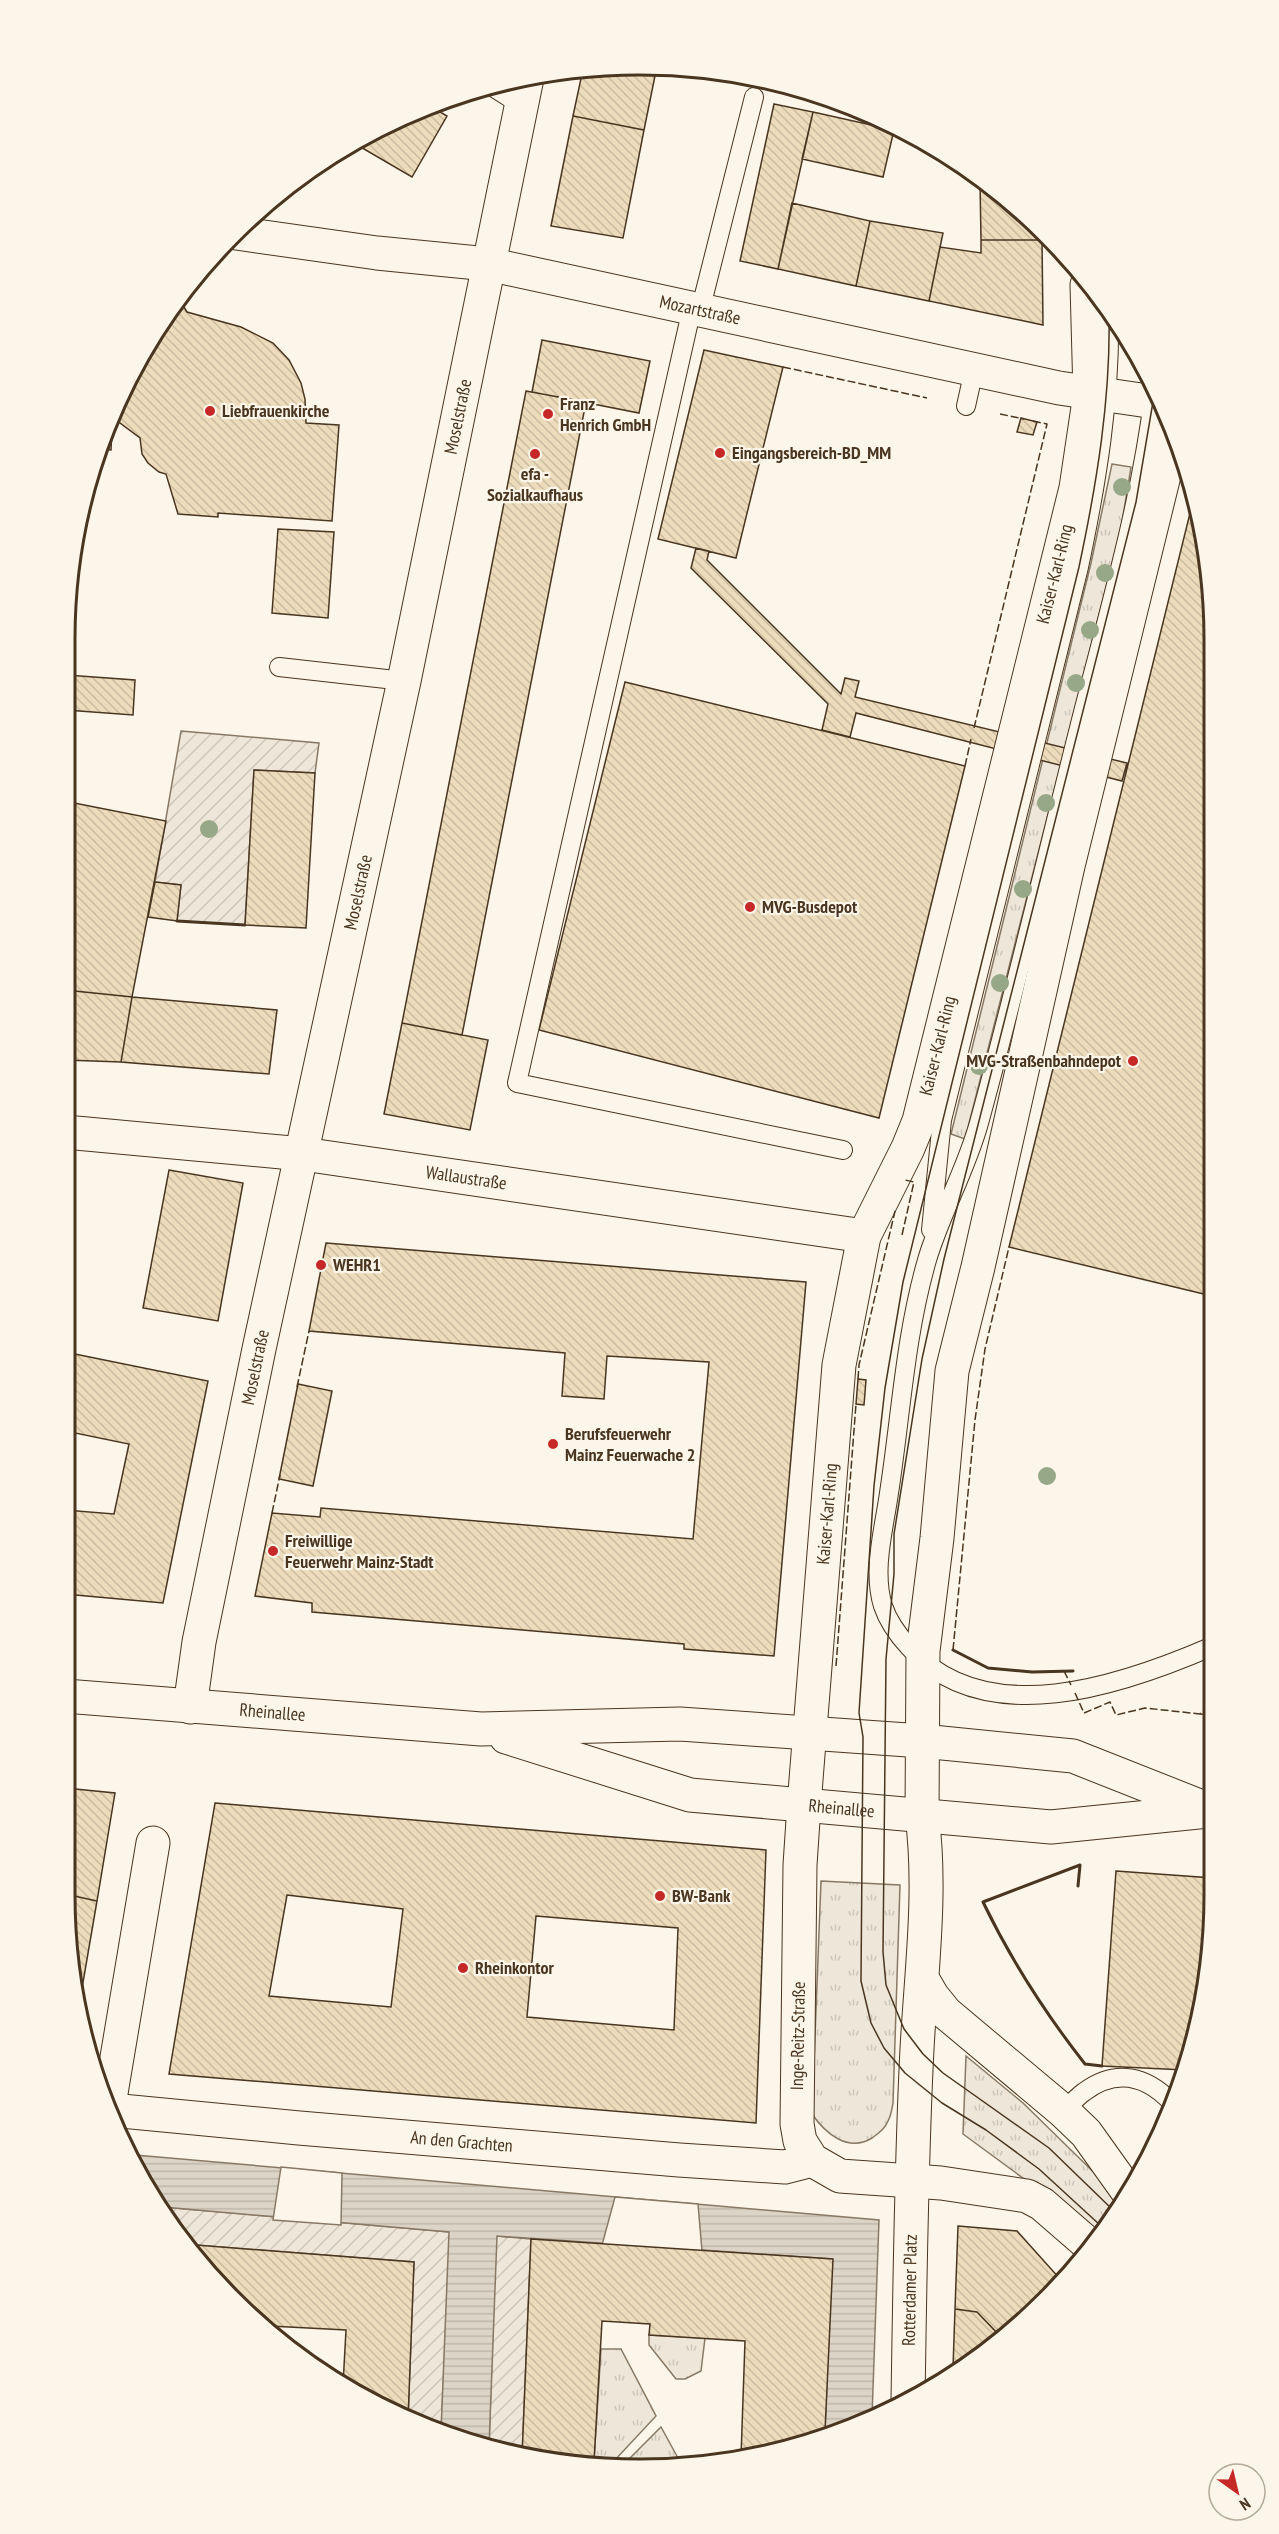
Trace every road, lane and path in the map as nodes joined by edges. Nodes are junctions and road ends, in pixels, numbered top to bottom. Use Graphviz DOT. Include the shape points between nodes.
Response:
graph roads {
  1 [pos="524,91"];
  2 [pos="754,97"];
  3 [pos="246,234"];
  4 [pos="488,264"];
  5 [pos="1088,298"];
  6 [pos="696,310"];
  7 [pos="1107,324"];
  8 [pos="974,370"];
  9 [pos="1099,395"];
  10 [pos="1149,398"];
  11 [pos="966,406"];
  12 [pos="1155,409"];
  13 [pos="1171,449"];
  14 [pos="279,666"];
  15 [pos="404,681"];
  16 [pos="75,1133"];
  17 [pos="843,1149"];
  18 [pos="303,1154"];
  19 [pos="864,1236"];
  20 [pos="929,1255"];
  21 [pos="1204,1649"];
  22 [pos="923,1663"];
  23 [pos="75,1697"];
  24 [pos="190,1707"];
  25 [pos="481,1729"];
  26 [pos="809,1733"];
  27 [pos="922,1741"];
  28 [pos="804,1804"];
  29 [pos="1204,1808"];
  30 [pos="1204,1812"];
  31 [pos="922,1816"];
  32 [pos="153,1843"];
  33 [pos="923,1980"];
  34 [pos="111,2092"];
  35 [pos="1166,2097"];
  36 [pos="118,2111"];
  37 [pos="1063,2111"];
  38 [pos="812,2160"];
  39 [pos="912,2181"];
  40 [pos="1123,2185"];
  41 [pos="1085,2240"];
  42 [pos="908,2391"];
  1 -- 4 [label="street, Moselstraße"];
  2 -- 6 [label="lane"];
  3 -- 4 [label="street, Mozartstraße"];
  4 -- 6 [label="street, Mozartstraße"];
  4 -- 15 [label="street, Moselstraße"];
  5 -- 9 [label="street, Kaiser-Karl-Ring"];
  6 -- 8 [label="street, Mozartstraße"];
  6 -- 17 [label="lane" via="517,1083"];
  7 -- 9 [label="lane, Kaiser-Karl-Ring"];
  8 -- 9 [label="street, Mozartstraße"];
  8 -- 11 [label="lane"];
  9 -- 10 [label="street, Mozartstraße"];
  9 -- 19 [label="street, Kaiser-Karl-Ring" via="919,1121"];
  9 -- 20 [label="lane, Kaiser-Karl-Ring" via="1093,503 942,1120"];
  12 -- 20 [label="lane, Kaiser-Karl-Ring" via="1136,502 978,1128"];
  13 -- 22 [label="street" via="1068,866 952,1371"];
  14 -- 15 [label="lane"];
  15 -- 18 [label="street, Moselstraße"];
  16 -- 18 [label="street, Wallaustraße"];
  18 -- 19 [label="street, Wallaustraße"];
  18 -- 24 [label="street, Moselstraße" via="199,1642"];
  19 -- 26 [label="street, Kaiser-Karl-Ring" via="839,1365"];
  20 -- 22 [label="lane, Kaiser-Karl-Ring" via="902,1392 878,1584 886,1614"];
  21 -- 22 [label="lane, Kaiser-Karl-Ring" via="1138,1676 1026,1696 956,1684"];
  22 -- 27 [label="street"];
  23 -- 24 [label="street, Rheinallee"];
  24 -- 25 [label="street, Rheinallee"];
  25 -- 26 [label="street, Rheinallee" via="680,1724"];
  25 -- 28 [label="street, Rheinallee" via="690,1795"];
  26 -- 27 [label="street, Rheinallee"];
  26 -- 28 [label="street, Kaiser-Karl-Ring"];
  27 -- 29 [label="street, Rheinallee" via="1073,1756"];
  27 -- 31 [label="street"];
  28 -- 31 [label="street, Rheinallee"];
  28 -- 38 [label="street, Inge-Reitz-Straße" via="797,2124 800,2141"];
  30 -- 31 [label="street, Rheinallee" via="1051,1827"];
  31 -- 33 [label="street" via="926,1875"];
  32 -- 34 [label="street"];
  33 -- 37 [label="street" via="946,2013"];
  33 -- 39 [label="street"];
  35 -- 37 [label="lane" via="1154,2085 1115,2078 1083,2092"];
  36 -- 38 [label="street, An den Grachten" via="679,2160 785,2167"];
  37 -- 40 [label="street" via="1086,2133"];
  38 -- 39 [label="street" via="840,2176"];
  39 -- 41 [label="street" via="1027,2196"];
  39 -- 42 [label="street, Rotterdamer Platz"];
}
